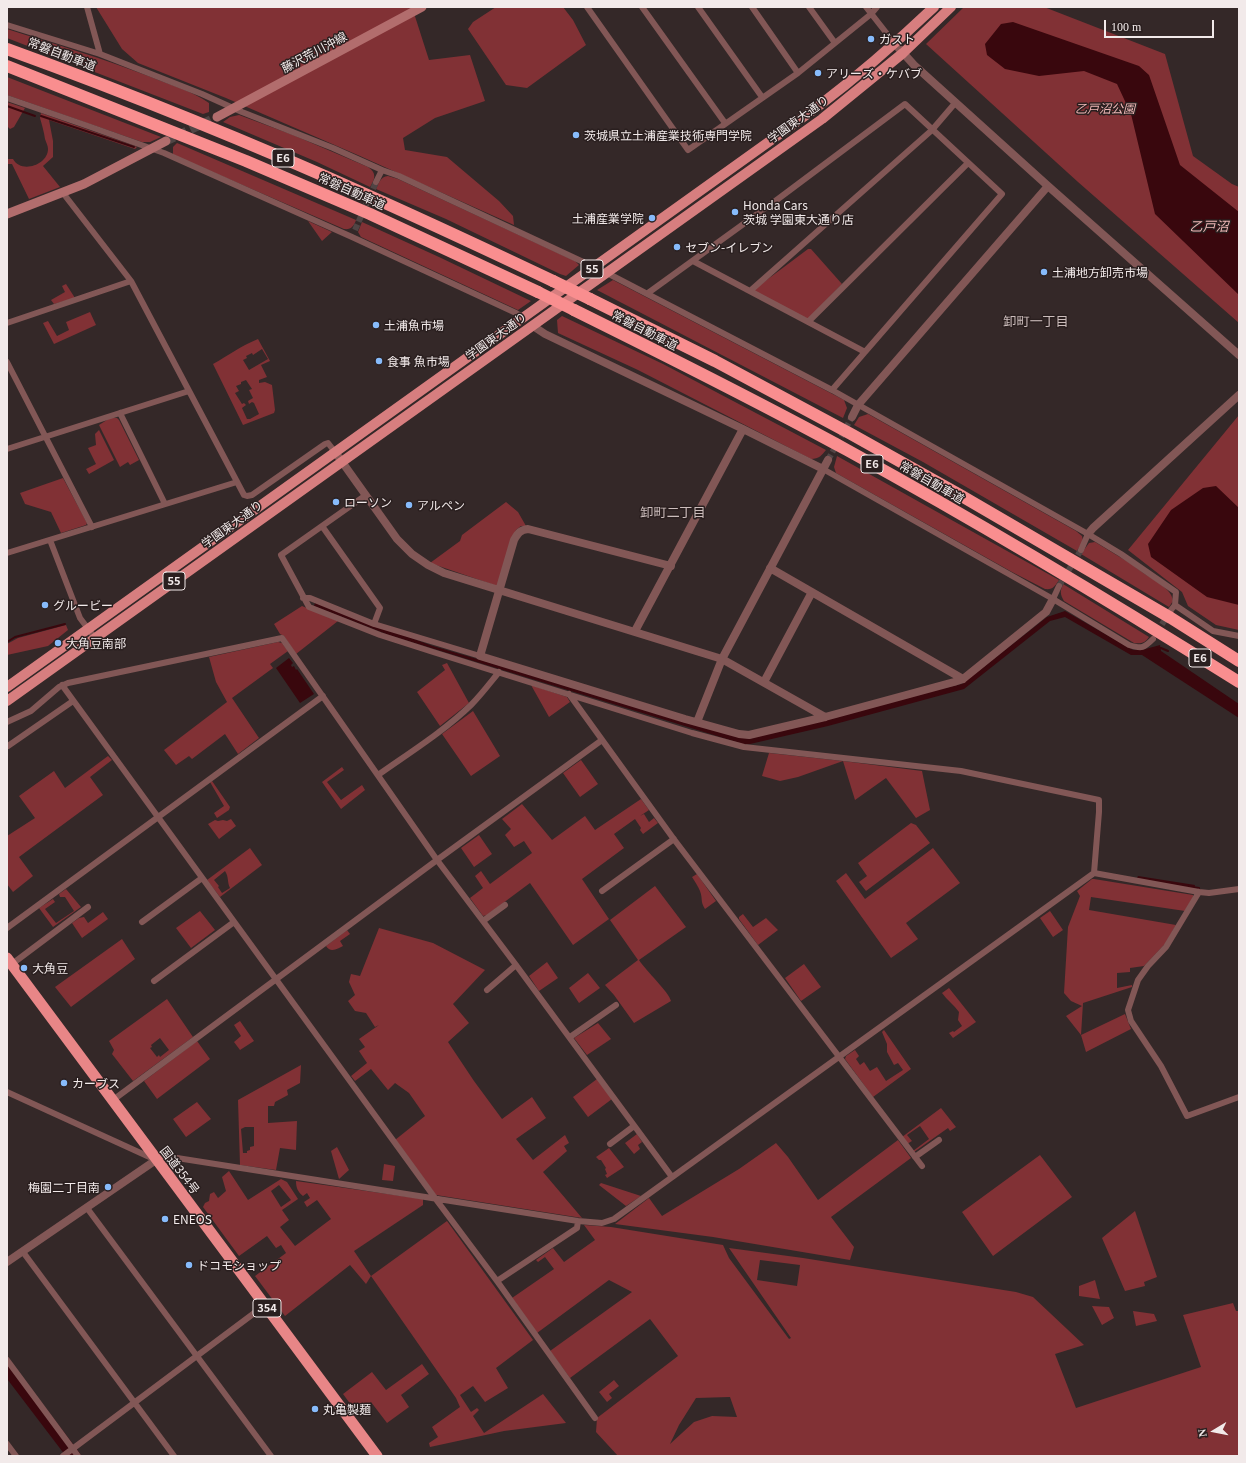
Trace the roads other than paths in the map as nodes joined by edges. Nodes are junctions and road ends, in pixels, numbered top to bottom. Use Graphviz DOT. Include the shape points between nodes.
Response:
graph roads {
  1 [pos="87,7"];
  2 [pos="422,7"];
  3 [pos="588,7"];
  4 [pos="642,7"];
  5 [pos="698,7"];
  6 [pos="752,7"];
  7 [pos="809,7"];
  8 [pos="866,7"];
  9 [pos="877,7"];
  10 [pos="934,7"];
  11 [pos="951,7"];
  12 [pos="870,14"];
  13 [pos="7,25"];
  14 [pos="835,44"];
  15 [pos="895,44"];
  16 [pos="7,48"];
  17 [pos="903,53"];
  18 [pos="100,54"];
  19 [pos="7,66"];
  20 [pos="798,73"];
  21 [pos="762,97"];
  22 [pos="7,98"];
  23 [pos="956,102"];
  24 [pos="233,108"];
  25 [pos="217,117"];
  26 [pos="725,123"];
  27 [pos="932,130"];
  28 [pos="166,141"];
  29 [pos="152,149"];
  30 [pos="968,163"];
  31 [pos="382,170"];
  32 [pos="376,182"];
  33 [pos="1048,186"];
  34 [pos="63,193"];
  35 [pos="7,214"];
  36 [pos="355,230"];
  37 [pos="352,237"];
  38 [pos="693,261"];
  39 [pos="594,267"];
  40 [pos="607,273"];
  41 [pos="131,282"];
  42 [pos="750,291"];
  43 [pos="648,294"];
  44 [pos="524,318"];
  45 [pos="808,322"];
  46 [pos="7,323"];
  47 [pos="533,326"];
  48 [pos="865,352"];
  49 [pos="1239,355"];
  50 [pos="7,362"];
  51 [pos="422,390"];
  52 [pos="832,390"];
  53 [pos="189,391"];
  54 [pos="1239,396"];
  55 [pos="430,400"];
  56 [pos="858,405"];
  57 [pos="120,413"];
  58 [pos="852,417"];
  59 [pos="743,429"];
  60 [pos="46,437"];
  61 [pos="7,449"];
  62 [pos="335,452"];
  63 [pos="828,460"];
  64 [pos="342,462"];
  65 [pos="823,470"];
  66 [pos="237,482"];
  67 [pos="366,495"];
  68 [pos="165,504"];
  69 [pos="92,526"];
  70 [pos="322,526"];
  71 [pos="1088,534"];
  72 [pos="50,540"];
  73 [pos="1081,550"];
  74 [pos="7,553"];
  75 [pos="671,566"];
  76 [pos="770,568"];
  77 [pos="1059,586"];
  78 [pos="499,590"];
  79 [pos="812,592"];
  80 [pos="303,598"];
  81 [pos="1053,599"];
  82 [pos="1172,611"];
  83 [pos="374,624"];
  84 [pos="88,629"];
  85 [pos="635,631"];
  86 [pos="1157,636"];
  87 [pos="1239,636"];
  88 [pos="95,638"];
  89 [pos="480,656"];
  90 [pos="722,659"];
  91 [pos="1239,661"];
  92 [pos="499,672"];
  93 [pos="963,679"];
  94 [pos="764,682"];
  95 [pos="1239,682"];
  96 [pos="62,685"];
  97 [pos="7,687"];
  98 [pos="569,694"];
  99 [pos="323,696"];
  100 [pos="7,701"];
  101 [pos="73,701"];
  102 [pos="825,717"];
  103 [pos="7,722"];
  104 [pos="697,722"];
  105 [pos="602,740"];
  106 [pos="8,746"];
  107 [pos="378,775"];
  108 [pos="158,817"];
  109 [pos="674,839"];
  110 [pos="437,860"];
  111 [pos="1094,873"];
  112 [pos="202,878"];
  113 [pos="1239,889"];
  114 [pos="602,892"];
  115 [pos="1199,892"];
  116 [pos="506,905"];
  117 [pos="88,907"];
  118 [pos="483,921"];
  119 [pos="142,922"];
  120 [pos="234,922"];
  121 [pos="7,928"];
  122 [pos="10,961"];
  123 [pos="516,965"];
  124 [pos="276,979"];
  125 [pos="154,980"];
  126 [pos="487,990"];
  127 [pos="616,1005"];
  128 [pos="570,1037"];
  129 [pos="839,1057"];
  130 [pos="7,1092"];
  131 [pos="1239,1098"];
  132 [pos="113,1100"];
  133 [pos="634,1126"];
  134 [pos="939,1140"];
  135 [pos="610,1144"];
  136 [pos="915,1157"];
  137 [pos="156,1160"];
  138 [pos="922,1166"];
  139 [pos="672,1176"];
  140 [pos="434,1198"];
  141 [pos="87,1208"];
  142 [pos="578,1221"];
  143 [pos="23,1252"];
  144 [pos="7,1262"];
  145 [pos="498,1282"];
  146 [pos="265,1305"];
  147 [pos="197,1356"];
  148 [pos="7,1360"];
  149 [pos="135,1403"];
  150 [pos="595,1418"];
  151 [pos="7,1444"];
  152 [pos="72,1449"];
  153 [pos="16,1456"];
  154 [pos="63,1456"];
  155 [pos="78,1456"];
  156 [pos="174,1456"];
  157 [pos="271,1456"];
  158 [pos="376,1456"];
  1 -- 18 [label="street"];
  2 -- 24 [label="main road, 藤沢荒川沖線"];
  3 -- 26 [label="street" via="688,150"];
  4 -- 26 [label="street"];
  5 -- 21 [label="street"];
  6 -- 20 [label="street"];
  7 -- 14 [label="street"];
  8 -- 12 [label="street"];
  9 -- 12 [label="street"];
  10 -- 15 [label="main road, 学園東大通り / 55"];
  11 -- 17 [label="main road, 学園東大通り / 55"];
  12 -- 14 [label="street"];
  12 -- 15 [label="street"];
  13 -- 18 [label="street"];
  14 -- 20 [label="street"];
  15 -- 17 [label="street"];
  15 -- 39 [label="main road, 学園東大通り / 55" via="816,108"];
  16 -- 82 [label="highway, 常磐自動車道 / E6, bridge" via="251,145 375,198 553,281 852,434"];
  17 -- 23 [label="street"];
  17 -- 40 [label="main road, 学園東大通り / 55" via="822,119"];
  18 -- 24 [label="street"];
  19 -- 86 [label="highway, 常磐自動車道 / E6, bridge" via="246,160 538,292 846,449 1047,564"];
  20 -- 21 [label="street"];
  21 -- 26 [label="street"];
  22 -- 29 [label="street"];
  23 -- 27 [label="street"];
  23 -- 33 [label="street"];
  24 -- 25 [label="main road, 藤沢荒川沖線"];
  24 -- 31 [label="street"];
  27 -- 30 [label="street"];
  27 -- 38 [label="street" via="905,104"];
  27 -- 42 [label="street"];
  28 -- 29 [label="main road"];
  29 -- 34 [label="main road"];
  29 -- 37 [label="street"];
  30 -- 45 [label="street"];
  30 -- 48 [label="street" via="1002,194"];
  31 -- 32 [label="street"];
  31 -- 39 [label="street"];
  33 -- 49 [label="street"];
  33 -- 56 [label="street"];
  34 -- 35 [label="main road"];
  34 -- 41 [label="street"];
  36 -- 37 [label="street"];
  37 -- 44 [label="street"];
  38 -- 42 [label="street"];
  38 -- 43 [label="street"];
  39 -- 44 [label="main road, 学園東大通り / 55"];
  40 -- 43 [label="street"];
  40 -- 47 [label="main road, 学園東大通り / 55"];
  41 -- 46 [label="street"];
  41 -- 53 [label="street"];
  42 -- 45 [label="street"];
  43 -- 52 [label="street"];
  44 -- 51 [label="main road, 学園東大通り / 55"];
  45 -- 48 [label="street"];
  47 -- 55 [label="main road, 学園東大通り / 55"];
  47 -- 59 [label="street"];
  48 -- 52 [label="street"];
  50 -- 60 [label="street"];
  51 -- 55 [label="street"];
  51 -- 62 [label="main road, 学園東大通り / 55"];
  52 -- 56 [label="street"];
  53 -- 57 [label="street"];
  53 -- 66 [label="street"];
  54 -- 71 [label="street"];
  55 -- 64 [label="main road, 学園東大通り / 55"];
  56 -- 58 [label="street"];
  56 -- 71 [label="street"];
  57 -- 60 [label="street"];
  57 -- 68 [label="street"];
  59 -- 65 [label="street"];
  59 -- 75 [label="street"];
  60 -- 61 [label="street"];
  60 -- 69 [label="street"];
  62 -- 64 [label="street"];
  62 -- 66 [label="street" via="328,443 325,444 247,496"];
  62 -- 84 [label="main road, 学園東大通り / 55"];
  63 -- 65 [label="street"];
  64 -- 67 [label="street"];
  64 -- 88 [label="main road, 学園東大通り / 55"];
  65 -- 76 [label="street"];
  65 -- 81 [label="street"];
  66 -- 68 [label="street"];
  67 -- 70 [label="street"];
  67 -- 78 [label="street" via="397,539 412,554 444,573"];
  68 -- 69 [label="street"];
  69 -- 72 [label="street"];
  70 -- 80 [label="street" via="281,556"];
  70 -- 83 [label="street" via="380,608"];
  71 -- 73 [label="street"];
  71 -- 82 [label="street" via="1122,554 1176,592"];
  72 -- 74 [label="street"];
  72 -- 84 [label="street" via="80,618"];
  75 -- 78 [label="street" via="528,529 518,532 514,540"];
  75 -- 85 [label="street"];
  76 -- 79 [label="street"];
  76 -- 90 [label="street"];
  77 -- 81 [label="street"];
  78 -- 85 [label="street"];
  78 -- 89 [label="street"];
  79 -- 93 [label="street"];
  79 -- 94 [label="street"];
  80 -- 83 [label="street" via="310,598"];
  80 -- 92 [label="street" via="309,607 380,635"];
  81 -- 86 [label="street" via="1129,646 1140,648"];
  81 -- 93 [label="street" via="1046,612"];
  82 -- 87 [label="street" via="1213,631"];
  82 -- 91 [label="highway, 常磐自動車道 / E6"];
  83 -- 89 [label="street"];
  84 -- 88 [label="street"];
  84 -- 97 [label="main road, 学園東大通り / 55"];
  85 -- 90 [label="street"];
  86 -- 95 [label="highway, 常磐自動車道 / E6"];
  88 -- 100 [label="main road, 学園東大通り / 55"];
  89 -- 104 [label="street"];
  90 -- 94 [label="street"];
  90 -- 104 [label="street"];
  92 -- 98 [label="street"];
  92 -- 107 [label="street" via="472,704"];
  93 -- 102 [label="street"];
  94 -- 102 [label="street"];
  96 -- 99 [label="street" via="282,638"];
  96 -- 101 [label="street"];
  96 -- 103 [label="street" via="31,711"];
  98 -- 105 [label="street"];
  98 -- 111 [label="street" via="744,747 961,771 1099,800"];
  99 -- 107 [label="street"];
  99 -- 108 [label="street"];
  101 -- 106 [label="street"];
  101 -- 108 [label="street"];
  102 -- 104 [label="street" via="749,736"];
  105 -- 109 [label="street"];
  105 -- 110 [label="street"];
  107 -- 110 [label="street"];
  108 -- 112 [label="street"];
  108 -- 121 [label="street"];
  109 -- 114 [label="street"];
  109 -- 129 [label="street"];
  110 -- 118 [label="street"];
  110 -- 124 [label="street"];
  111 -- 115 [label="street"];
  111 -- 129 [label="street"];
  112 -- 119 [label="street"];
  112 -- 120 [label="street"];
  113 -- 115 [label="street"];
  115 -- 131 [label="street" via="1166,947 1138,980 1128,1010 1187,1116"];
  116 -- 118 [label="street"];
  117 -- 122 [label="street"];
  118 -- 123 [label="street"];
  120 -- 124 [label="street"];
  120 -- 125 [label="street"];
  122 -- 132 [label="highway, 国道354号 / 354"];
  123 -- 126 [label="street"];
  123 -- 128 [label="street"];
  124 -- 132 [label="street"];
  124 -- 140 [label="street"];
  127 -- 128 [label="street"];
  128 -- 133 [label="street"];
  129 -- 136 [label="street"];
  129 -- 139 [label="street"];
  130 -- 137 [label="street"];
  132 -- 137 [label="highway, 国道354号 / 354"];
  133 -- 135 [label="street"];
  133 -- 139 [label="street"];
  134 -- 136 [label="street"];
  136 -- 138 [label="street"];
  137 -- 140 [label="street" via="178,1158"];
  137 -- 141 [label="street"];
  137 -- 146 [label="highway, 国道354号 / 354"];
  139 -- 142 [label="street" via="611,1221"];
  140 -- 142 [label="street"];
  140 -- 145 [label="street"];
  141 -- 143 [label="street"];
  141 -- 147 [label="street"];
  142 -- 145 [label="street" via="577,1228"];
  143 -- 144 [label="street"];
  143 -- 149 [label="street"];
  145 -- 150 [label="street"];
  146 -- 147 [label="street"];
  146 -- 158 [label="highway, 国道354号 / 354"];
  147 -- 149 [label="street"];
  147 -- 157 [label="street"];
  148 -- 152 [label="street"];
  149 -- 152 [label="street"];
  149 -- 156 [label="street"];
  151 -- 153 [label="street"];
  152 -- 154 [label="street"];
  152 -- 155 [label="street"];
}
